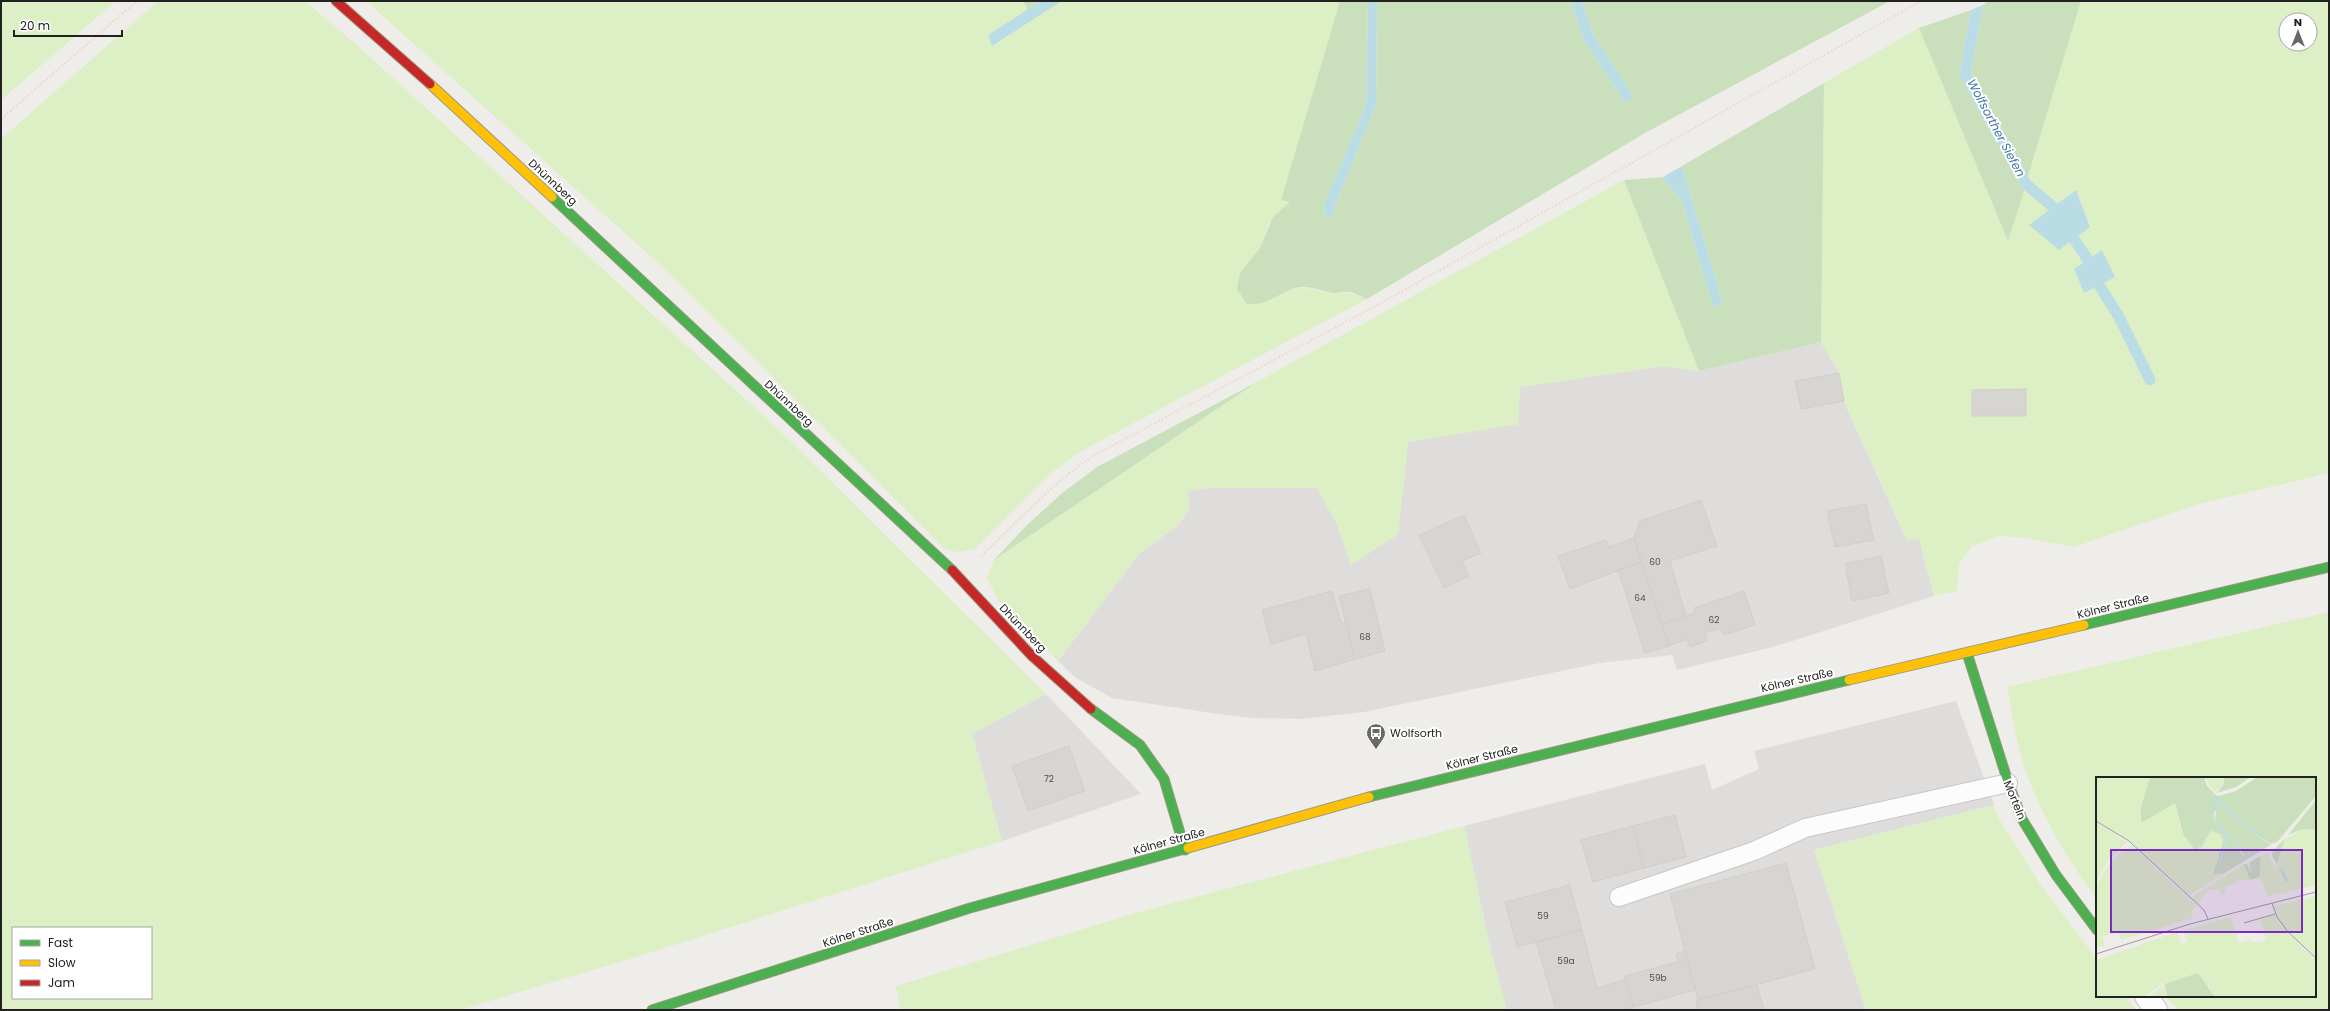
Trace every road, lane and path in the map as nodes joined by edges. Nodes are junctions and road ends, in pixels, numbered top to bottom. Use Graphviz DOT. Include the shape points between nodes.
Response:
graph roads {
  1 [pos="137,1"];
  2 [pos="336,1"];
  3 [pos="1921,1"];
  4 [pos="1,119"];
  5 [pos="2329,567"];
  6 [pos="959,577"];
  7 [pos="1967,653"];
  8 [pos="2008,783"];
  9 [pos="1185,850"];
  10 [pos="1619,897"];
  11 [pos="2096,929"];
  12 [pos="2147,997"];
  13 [pos="652,1010"];
  14 [pos="2156,1010"];
  1 -- 4 [label="path"];
  2 -- 6 [label="main road, Dhünnberg" via="453,105"];
  3 -- 6 [label="path" via="1372,308 1091,457 1039,499"];
  5 -- 7 [label="main road, Kölner Straße"];
  6 -- 9 [label="main road, Dhünnberg" via="1032,656 1101,718 1140,745 1164,779"];
  7 -- 8 [label="main road, Morteln"];
  7 -- 9 [label="main road, Kölner Straße" via="1395,790"];
  8 -- 10 [label="lane" via="1806,828 1754,851"];
  8 -- 11 [label="main road, Morteln" via="2022,819 2044,856"];
  9 -- 13 [label="main road, Kölner Straße" via="970,908"];
  12 -- 14 [label="street"];
}
